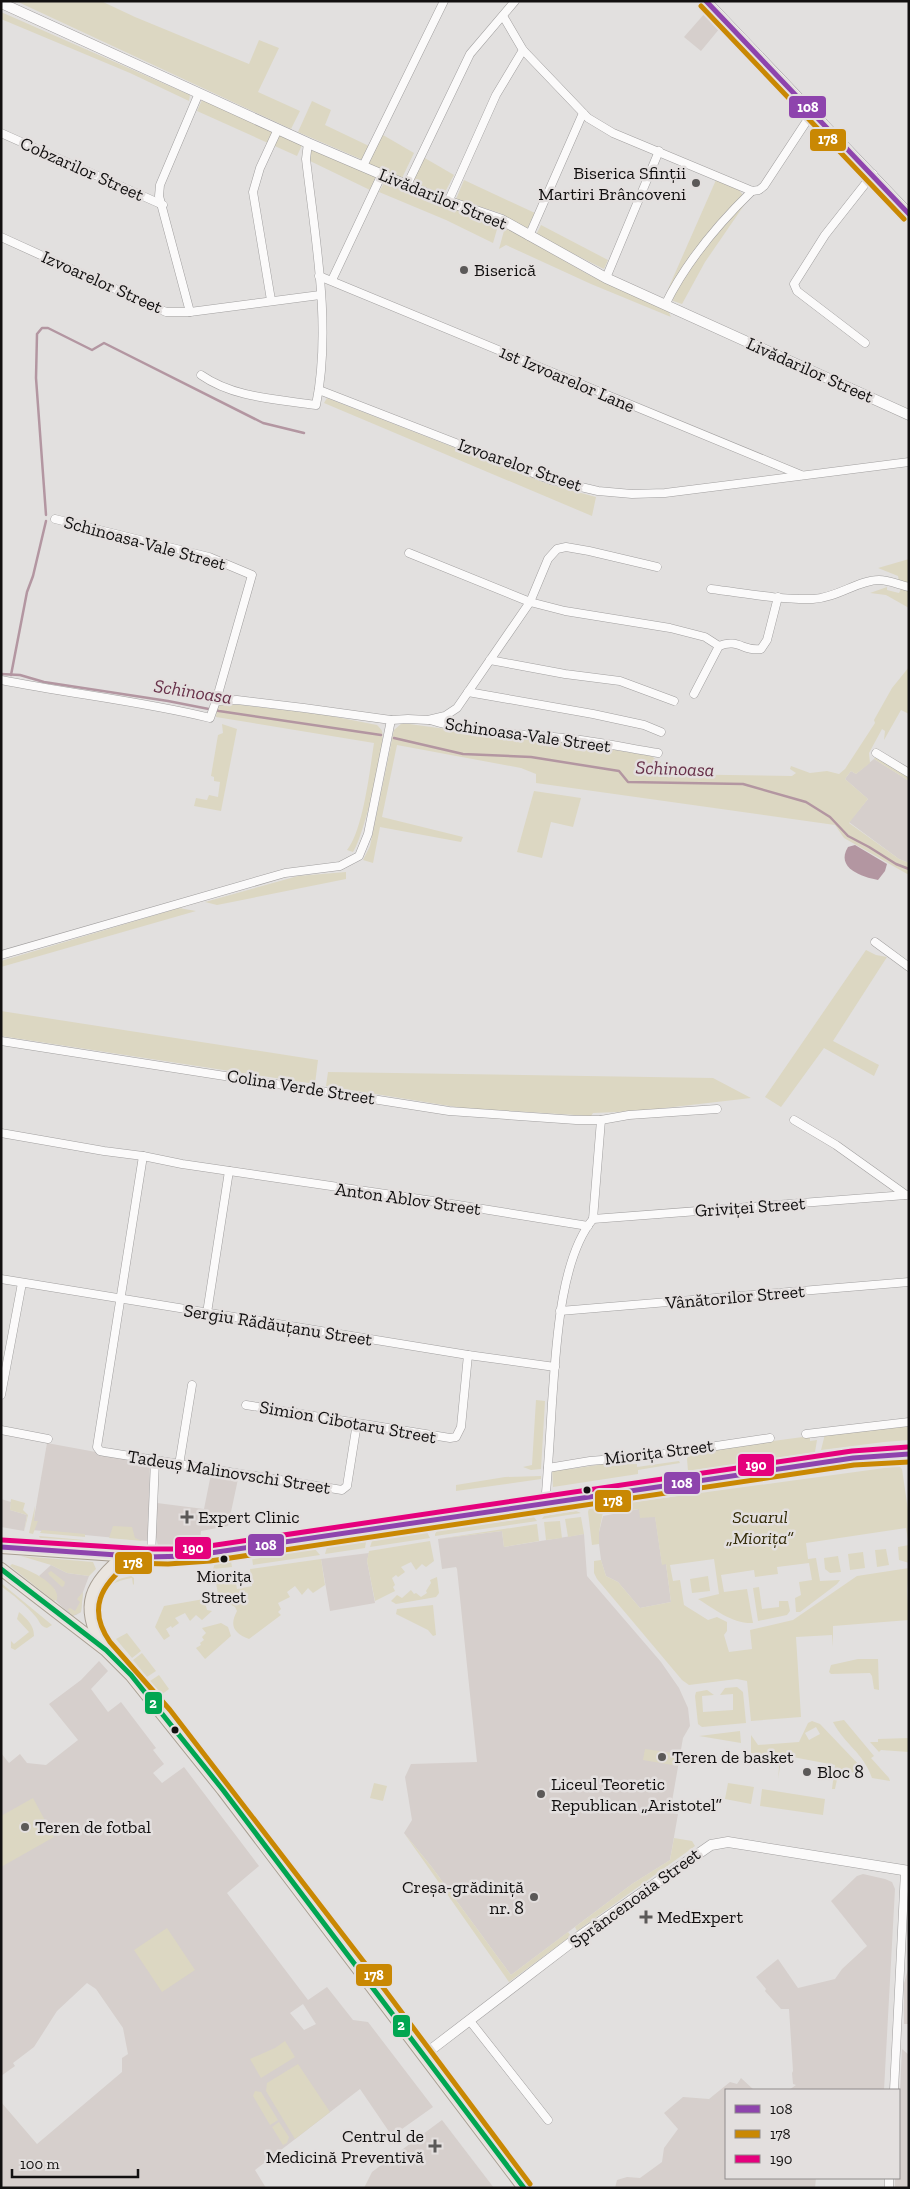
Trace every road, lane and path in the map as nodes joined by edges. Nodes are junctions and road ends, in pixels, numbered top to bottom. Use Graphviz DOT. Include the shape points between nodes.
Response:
graph roads {
  1 [pos="444,1"];
  2 [pos="503,1"];
  3 [pos="706,1"];
  4 [pos="1,3"];
  5 [pos="513,4"];
  6 [pos="503,16"];
  7 [pos="523,50"];
  8 [pos="199,93"];
  9 [pos="583,113"];
  10 [pos="812,113"];
  11 [pos="278,129"];
  12 [pos="1,133"];
  13 [pos="308,143"];
  14 [pos="659,152"];
  15 [pos="363,166"];
  16 [pos="382,174"];
  17 [pos="872,174"];
  18 [pos="408,185"];
  19 [pos="752,191"];
  20 [pos="448,202"];
  21 [pos="162,205"];
  22 [pos="909,214"];
  23 [pos="529,236"];
  24 [pos="1,237"];
  25 [pos="319,276"];
  26 [pos="606,278"];
  27 [pos="332,280"];
  28 [pos="320,295"];
  29 [pos="270,300"];
  30 [pos="665,305"];
  31 [pos="190,312"];
  32 [pos="864,343"];
  33 [pos="201,375"];
  34 [pos="319,390"];
  35 [pos="909,415"];
  36 [pos="909,462"];
  37 [pos="803,476"];
  38 [pos="54,518"];
  39 [pos="409,553"];
  40 [pos="658,568"];
  41 [pos="909,587"];
  42 [pos="711,589"];
  43 [pos="778,597"];
  44 [pos="530,602"];
  45 [pos="719,646"];
  46 [pos="490,660"];
  47 [pos="1,680"];
  48 [pos="468,692"];
  49 [pos="694,694"];
  50 [pos="674,701"];
  51 [pos="215,704"];
  52 [pos="391,720"];
  53 [pos="428,720"];
  54 [pos="661,732"];
  55 [pos="876,753"];
  56 [pos="658,754"];
  57 [pos="909,773"];
  58 [pos="875,942"];
  59 [pos="1,955"];
  60 [pos="909,967"];
  61 [pos="1,1041"];
  62 [pos="717,1109"];
  63 [pos="601,1120"];
  64 [pos="794,1120"];
  65 [pos="1,1133"];
  66 [pos="143,1156"];
  67 [pos="229,1171"];
  68 [pos="907,1196"];
  69 [pos="590,1222"];
  70 [pos="1,1279"];
  71 [pos="909,1282"];
  72 [pos="22,1283"];
  73 [pos="120,1300"];
  74 [pos="560,1311"];
  75 [pos="207,1313"];
  76 [pos="468,1355"];
  77 [pos="555,1367"];
  78 [pos="192,1385"];
  79 [pos="1,1395"];
  80 [pos="246,1405"];
  81 [pos="909,1422"];
  82 [pos="357,1423"];
  83 [pos="1,1430"];
  84 [pos="806,1434"];
  85 [pos="770,1438"];
  86 [pos="48,1439"];
  87 [pos="909,1454"];
  88 [pos="155,1460"];
  89 [pos="179,1464"];
  90 [pos="548,1468"];
  91 [pos="545,1505"];
  92 [pos="1,1547"];
  93 [pos="126,1556"];
  94 [pos="151,1557"];
  95 [pos="1,1569"];
  96 [pos="106,1650"];
  97 [pos="907,1871"];
  98 [pos="470,2021"];
  99 [pos="424,2055"];
  100 [pos="894,2089"];
  101 [pos="548,2120"];
  102 [pos="524,2188"];
  1 -- 15 [label="street"];
  2 -- 5 [label="street"];
  3 -- 10 [label="street"];
  4 -- 8 [label="street, Livădarilor Street"];
  5 -- 6 [label="street"];
  6 -- 7 [label="street"];
  6 -- 18 [label="street" via="470,54"];
  7 -- 9 [label="street"];
  7 -- 20 [label="street" via="496,96"];
  8 -- 11 [label="street, Livădarilor Street"];
  8 -- 21 [label="street" via="160,185"];
  9 -- 14 [label="street" via="614,133"];
  9 -- 23 [label="street"];
  10 -- 17 [label="street"];
  10 -- 19 [label="street" via="764,186"];
  11 -- 13 [label="street, Livădarilor Street"];
  11 -- 29 [label="street" via="253,192"];
  12 -- 21 [label="street, Cobzarilor Street"];
  13 -- 15 [label="street, Livădarilor Street"];
  13 -- 25 [label="street" via="306,159"];
  14 -- 19 [label="street"];
  14 -- 26 [label="street"];
  15 -- 16 [label="street, Livădarilor Street"];
  16 -- 18 [label="street, Livădarilor Street"];
  16 -- 27 [label="street"];
  17 -- 22 [label="street"];
  17 -- 32 [label="street" via="820,242 796,279 794,288"];
  18 -- 20 [label="street, Livădarilor Street"];
  19 -- 30 [label="street" via="726,216 679,279"];
  20 -- 23 [label="street, Livădarilor Street" via="502,220"];
  21 -- 31 [label="street"];
  23 -- 26 [label="street, Livădarilor Street"];
  24 -- 31 [label="street, Izvoarelor Street" via="166,312"];
  25 -- 27 [label="street, 1st Izvoarelor Lane"];
  25 -- 28 [label="street"];
  26 -- 30 [label="street, Livădarilor Street"];
  27 -- 37 [label="street, 1st Izvoarelor Lane"];
  28 -- 29 [label="street, Izvoarelor Street"];
  28 -- 34 [label="street"];
  29 -- 31 [label="street, Izvoarelor Street"];
  30 -- 35 [label="street, Livădarilor Street"];
  33 -- 34 [label="street" via="237,392 316,405"];
  34 -- 37 [label="street, Izvoarelor Street" via="551,480 598,492 665,493"];
  36 -- 37 [label="street, Izvoarelor Street"];
  38 -- 51 [label="street, Schinoasa-Vale Street" via="208,557 252,575"];
  39 -- 44 [label="street"];
  40 -- 44 [label="street, Schinoasa-Vale Street" via="589,551 566,547 557,549 548,559"];
  41 -- 43 [label="street" via="879,580 826,598"];
  42 -- 43 [label="street"];
  43 -- 45 [label="street" via="767,640 761,649 749,649 731,642"];
  44 -- 45 [label="street" via="670,628 705,637"];
  44 -- 46 [label="street, Schinoasa-Vale Street"];
  45 -- 49 [label="street"];
  46 -- 48 [label="street, Schinoasa-Vale Street"];
  46 -- 50 [label="street" via="620,681"];
  47 -- 51 [label="street, Schinoasa-Vale Street" via="162,706 210,718"];
  48 -- 53 [label="street, Schinoasa-Vale Street" via="457,708 445,716"];
  48 -- 54 [label="street, Schinoasa-Vale Street" via="593,714"];
  51 -- 52 [label="street, Schinoasa-Vale Street" via="237,700"];
  52 -- 53 [label="street, Schinoasa-Vale Street"];
  52 -- 59 [label="street" via="368,834 362,851 353,861 340,866 286,873"];
  53 -- 56 [label="street, Schinoasa-Vale Street" via="503,734 565,738"];
  55 -- 57 [label="street"];
  58 -- 60 [label="street"];
  61 -- 63 [label="street, Colina Verde Street" via="449,1111"];
  62 -- 63 [label="street, Colina Verde Street"];
  63 -- 69 [label="street"];
  64 -- 68 [label="street"];
  65 -- 66 [label="street, Anton Ablov Street"];
  66 -- 67 [label="street, Anton Ablov Street"];
  66 -- 73 [label="street"];
  67 -- 69 [label="street, Anton Ablov Street"];
  67 -- 75 [label="street"];
  68 -- 69 [label="street, Griviței Street"];
  69 -- 74 [label="street" via="570,1272"];
  70 -- 72 [label="street, Sergiu Rădăuțanu Street"];
  71 -- 74 [label="street, Vânătorilor Street"];
  72 -- 73 [label="street, Sergiu Rădăuțanu Street"];
  72 -- 79 [label="street"];
  73 -- 75 [label="street, Sergiu Rădăuțanu Street"];
  73 -- 88 [label="street, Tadeuș Malinovschi Street" via="110,1375 96,1442 100,1451"];
  74 -- 77 [label="street"];
  75 -- 76 [label="street, Sergiu Rădăuțanu Street"];
  76 -- 77 [label="street, Sergiu Rădăuțanu Street"];
  76 -- 82 [label="street, Simion Cibotaru Street" via="460,1427 456,1436 445,1439"];
  77 -- 90 [label="street"];
  78 -- 89 [label="street"];
  80 -- 82 [label="street, Simion Cibotaru Street"];
  81 -- 84 [label="street"];
  82 -- 89 [label="street, Tadeuș Malinovschi Street" via="347,1486 342,1490"];
  83 -- 86 [label="street"];
  85 -- 90 [label="street, Miorița Street"];
  87 -- 91 [label="main road, Miorița Street" via="853,1458"];
  88 -- 89 [label="street, Tadeuș Malinovschi Street"];
  88 -- 94 [label="street"];
  90 -- 91 [label="street"];
  91 -- 94 [label="main road, Miorița Street" via="209,1554"];
  92 -- 93 [label="main road, Miorița Street"];
  93 -- 94 [label="main road, Miorița Street"];
  93 -- 96 [label="main road" via="104,1574 94,1588 90,1616"];
  95 -- 96 [label="main road"];
  96 -- 99 [label="main road" via="131,1675 195,1754"];
  97 -- 98 [label="street, Sprâncenoaia Street" via="728,1842 711,1844 577,1938"];
  97 -- 100 [label="street"];
  98 -- 99 [label="street, Sprâncenoaia Street"];
  98 -- 101 [label="street"];
  99 -- 102 [label="main road"];
}
